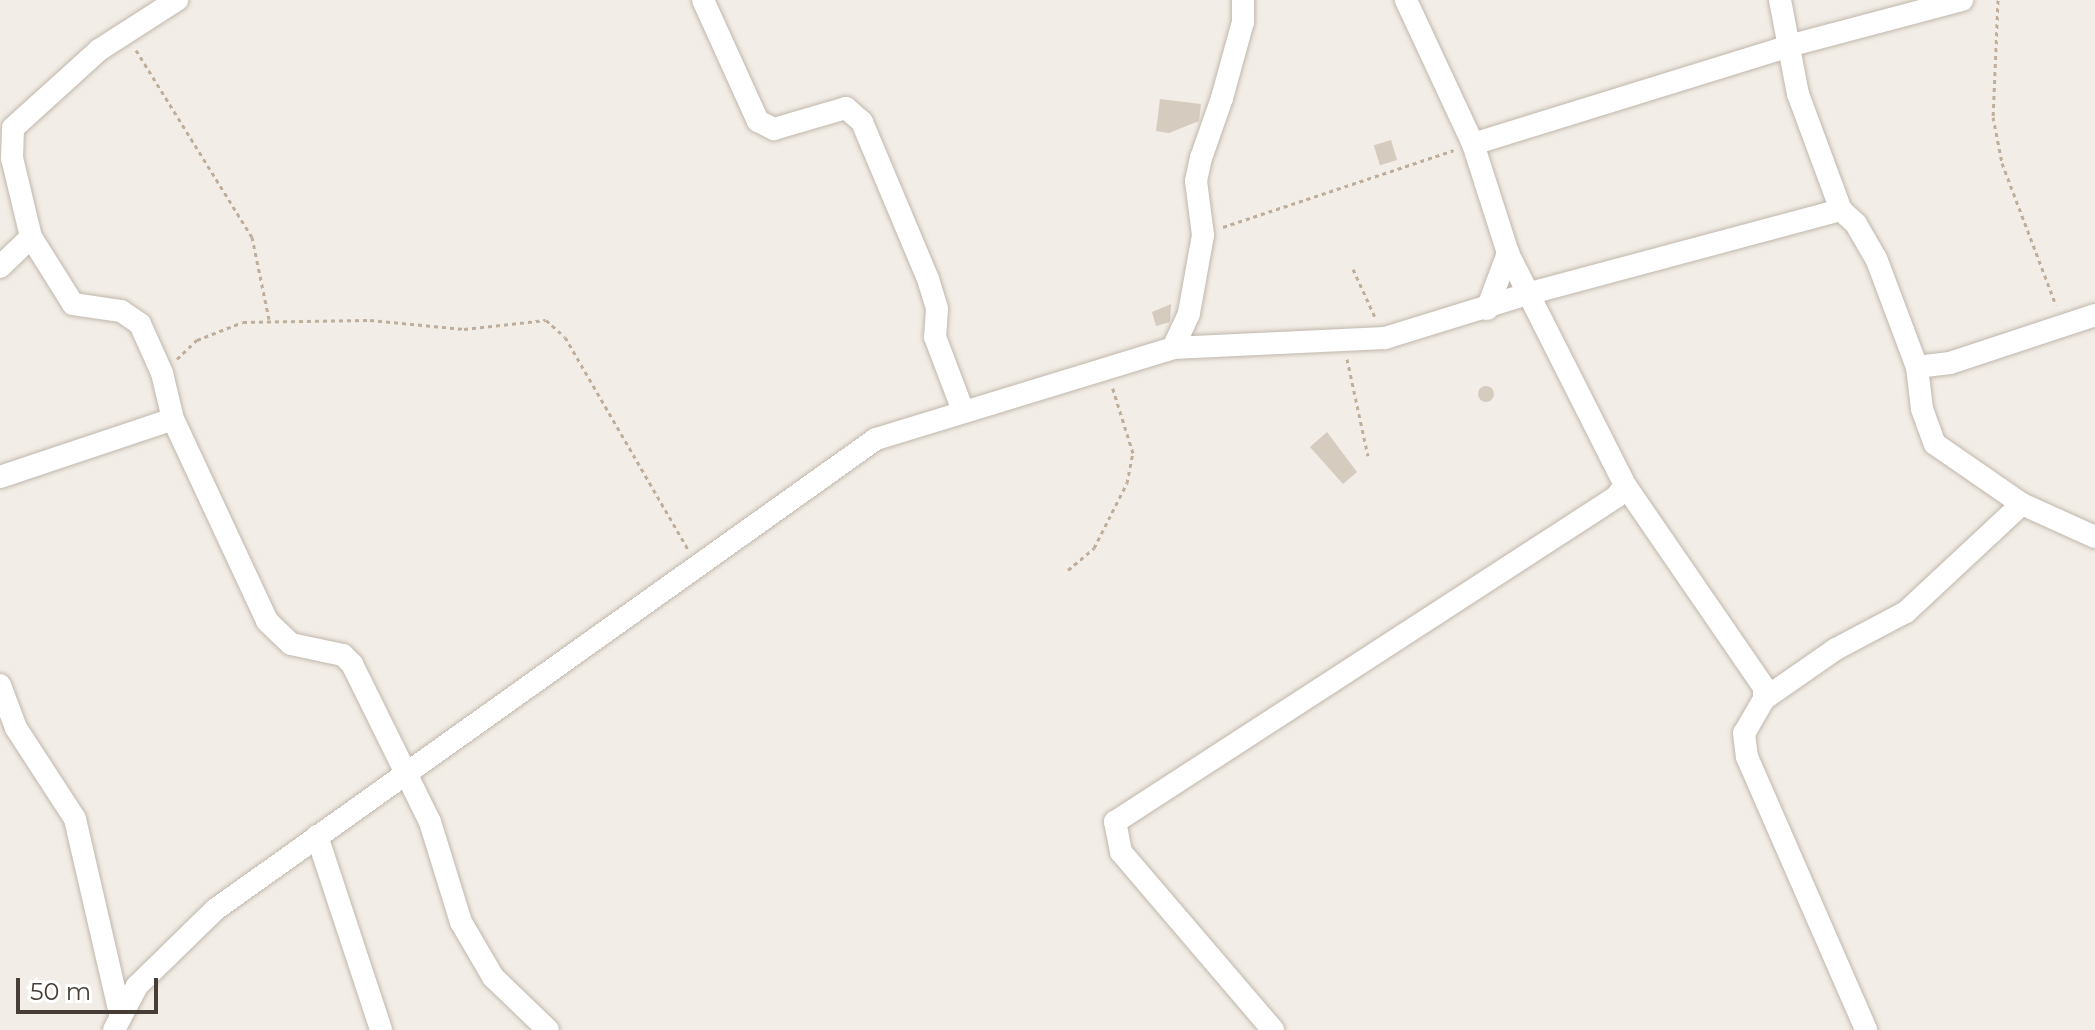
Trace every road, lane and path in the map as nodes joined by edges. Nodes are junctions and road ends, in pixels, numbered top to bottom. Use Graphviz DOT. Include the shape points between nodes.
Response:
graph roads {
  1 [pos="177,0"];
  2 [pos="703,0"];
  3 [pos="1243,0"];
  4 [pos="1406,0"];
  5 [pos="1780,0"];
  6 [pos="1962,0"];
  7 [pos="1998,0"];
  8 [pos="125,33"];
  9 [pos="1792,45"];
  10 [pos="5,139"];
  11 [pos="1473,144"];
  12 [pos="1841,210"];
  13 [pos="1203,235"];
  14 [pos="31,237"];
  15 [pos="1508,253"];
  16 [pos="0,267"];
  17 [pos="1353,269"];
  18 [pos="1527,294"];
  19 [pos="1487,309"];
  20 [pos="2095,315"];
  21 [pos="270,321"];
  22 [pos="2063,322"];
  23 [pos="1385,338"];
  24 [pos="1344,344"];
  25 [pos="1173,348"];
  26 [pos="1107,366"];
  27 [pos="1917,367"];
  28 [pos="162,373"];
  29 [pos="962,408"];
  30 [pos="173,419"];
  31 [pos="1368,456"];
  32 [pos="0,477"];
  33 [pos="1625,485"];
  34 [pos="2022,504"];
  35 [pos="2095,537"];
  36 [pos="696,564"];
  37 [pos="1068,570"];
  38 [pos="0,685"];
  39 [pos="1764,699"];
  40 [pos="407,771"];
  41 [pos="317,836"];
  42 [pos="117,1022"];
  43 [pos="381,1030"];
  44 [pos="548,1030"];
  45 [pos="1273,1030"];
  46 [pos="1866,1030"];
  1 -- 8 [label="street"];
  2 -- 29 [label="street" via="758,121 774,129 846,108 862,122 928,279 937,309 935,337"];
  3 -- 13 [label="street" via="1243,22 1196,181"];
  4 -- 11 [label="street"];
  5 -- 9 [label="street"];
  6 -- 9 [label="street"];
  7 -- 22 [label="path" via="1993,117 2002,163"];
  8 -- 10 [label="street" via="23,115"];
  8 -- 21 [label="path" via="252,237"];
  9 -- 11 [label="street"];
  9 -- 12 [label="street" via="1798,94"];
  10 -- 14 [label="street"];
  11 -- 13 [label="path"];
  11 -- 15 [label="street"];
  12 -- 18 [label="street"];
  12 -- 27 [label="street" via="1876,258"];
  13 -- 25 [label="street" via="1189,313"];
  14 -- 16 [label="street"];
  14 -- 28 [label="street" via="73,304 131,316"];
  15 -- 18 [label="street"];
  15 -- 19 [label="street"];
  17 -- 23 [label="path"];
  18 -- 19 [label="street"];
  18 -- 33 [label="street"];
  19 -- 23 [label="street"];
  20 -- 22 [label="street"];
  21 -- 28 [label="path" via="243,322 197,340"];
  21 -- 36 [label="path" via="370,320 464,329 546,320 565,337"];
  22 -- 27 [label="street" via="1950,363"];
  23 -- 24 [label="street"];
  24 -- 25 [label="street"];
  24 -- 31 [label="path"];
  25 -- 26 [label="street"];
  26 -- 29 [label="street"];
  26 -- 37 [label="path" via="1133,453 1115,515 1094,548"];
  27 -- 34 [label="street" via="1922,409 1935,444"];
  28 -- 30 [label="street"];
  29 -- 36 [label="street" via="876,439"];
  30 -- 32 [label="street"];
  30 -- 40 [label="street" via="267,621 291,644 343,655 352,664"];
  33 -- 39 [label="street" via="1758,673"];
  33 -- 45 [label="street" via="1616,497 1115,822 1121,852"];
  34 -- 35 [label="street"];
  34 -- 39 [label="street" via="1906,612 1836,649"];
  36 -- 40 [label="street"];
  38 -- 42 [label="street" via="16,728 75,819"];
  39 -- 46 [label="street" via="1744,733 1747,757"];
  40 -- 41 [label="street"];
  40 -- 44 [label="street" via="430,822 461,922 493,977"];
  41 -- 42 [label="street" via="216,909 137,986"];
  41 -- 43 [label="street"];
}
